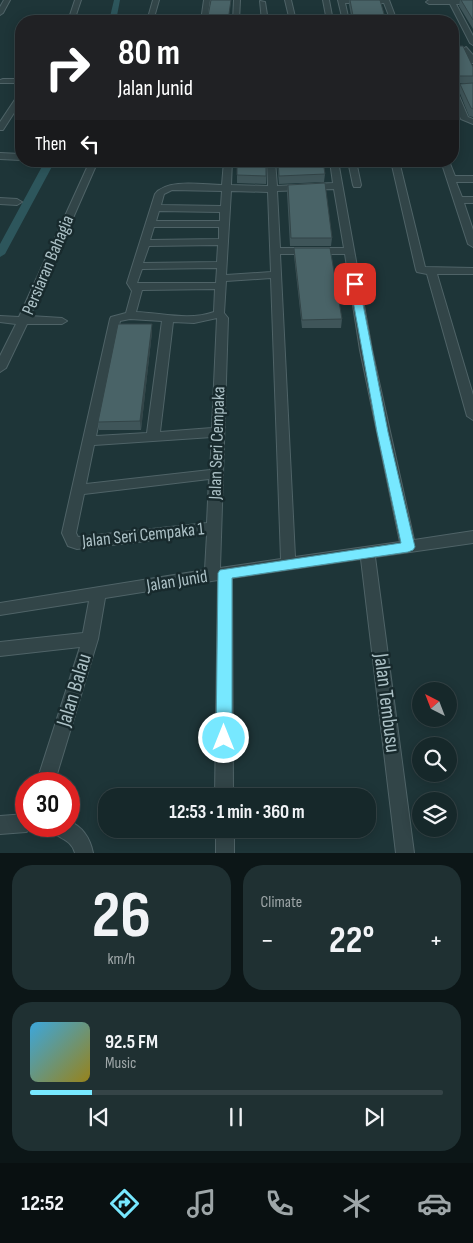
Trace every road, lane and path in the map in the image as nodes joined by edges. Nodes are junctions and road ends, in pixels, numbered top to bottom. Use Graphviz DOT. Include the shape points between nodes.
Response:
graph roads {
  1 [pos="7,0"];
  2 [pos="78,0"];
  3 [pos="156,0"];
  4 [pos="207,0"];
  5 [pos="236,0"];
  6 [pos="288,0"];
  7 [pos="326,0"];
  8 [pos="386,0"];
  9 [pos="341,1"];
  10 [pos="262,2"];
  11 [pos="429,2"];
  12 [pos="454,2"];
  13 [pos="473,2"];
  14 [pos="0,13"];
  15 [pos="74,15"];
  16 [pos="152,15"];
  17 [pos="205,15"];
  18 [pos="236,15"];
  19 [pos="265,15"];
  20 [pos="292,15"];
  21 [pos="329,15"];
  22 [pos="344,15"];
  23 [pos="392,15"];
  24 [pos="473,43"];
  25 [pos="466,49"];
  26 [pos="473,61"];
  27 [pos="3,81"];
  28 [pos="15,81"];
  29 [pos="459,101"];
  30 [pos="15,107"];
  31 [pos="8,118"];
  32 [pos="15,118"];
  33 [pos="473,122"];
  34 [pos="0,128"];
  35 [pos="0,156"];
  36 [pos="15,157"];
  37 [pos="91,167"];
  38 [pos="228,167"];
  39 [pos="271,167"];
  40 [pos="335,167"];
  41 [pos="353,167"];
  42 [pos="396,167"];
  43 [pos="446,167"];
  44 [pos="451,179"];
  45 [pos="473,179"];
  46 [pos="357,185"];
  47 [pos="337,186"];
  48 [pos="227,189"];
  49 [pos="271,189"];
  50 [pos="458,200"];
  51 [pos="473,200"];
  52 [pos="0,201"];
  53 [pos="17,202"];
  54 [pos="155,208"];
  55 [pos="225,209"];
  56 [pos="150,224"];
  57 [pos="224,224"];
  58 [pos="223,242"];
  59 [pos="145,243"];
  60 [pos="473,244"];
  61 [pos="274,251"];
  62 [pos="349,251"];
  63 [pos="222,264"];
  64 [pos="138,266"];
  65 [pos="473,271"];
  66 [pos="431,272"];
  67 [pos="275,276"];
  68 [pos="221,282"];
  69 [pos="135,287"];
  70 [pos="218,314"];
  71 [pos="130,316"];
  72 [pos="0,319"];
  73 [pos="168,319"];
  74 [pos="24,320"];
  75 [pos="62,321"];
  76 [pos="0,368"];
  77 [pos="473,416"];
  78 [pos="217,432"];
  79 [pos="153,436"];
  80 [pos="90,441"];
  81 [pos="215,474"];
  82 [pos="79,490"];
  83 [pos="213,528"];
  84 [pos="473,537"];
  85 [pos="408,547"];
  86 [pos="367,552"];
  87 [pos="288,564"];
  88 [pos="218,574"];
  89 [pos="95,608"];
  90 [pos="0,609"];
  91 [pos="90,639"];
  92 [pos="0,648"];
  93 [pos="49,772"];
  94 [pos="224,788"];
  95 [pos="15,824"];
  96 [pos="0,826"];
  97 [pos="76,837"];
  98 [pos="224,838"];
  99 [pos="84,853"];
  100 [pos="225,853"];
  101 [pos="405,853"];
  1 -- 14 [label="street"];
  2 -- 15 [label="street"];
  3 -- 16 [label="street"];
  4 -- 17 [label="street"];
  5 -- 18 [label="street"];
  6 -- 20 [label="street"];
  7 -- 21 [label="street"];
  8 -- 9 [label="street"];
  8 -- 23 [label="street"];
  9 -- 22 [label="street"];
  10 -- 19 [label="street"];
  11 -- 12 [label="street"];
  12 -- 13 [label="street"];
  12 -- 24 [label="street"];
  25 -- 26 [label="street"];
  27 -- 28 [label="street"];
  29 -- 33 [label="street" via="465,120"];
  30 -- 31 [label="street"];
  31 -- 32 [label="street"];
  31 -- 34 [label="street"];
  35 -- 36 [label="street"];
  37 -- 74 [label="street, Persiaran Bahagia"];
  38 -- 48 [label="street"];
  39 -- 49 [label="street"];
  40 -- 47 [label="street"];
  41 -- 46 [label="street"];
  42 -- 66 [label="street" via="421,270"];
  43 -- 44 [label="street"];
  44 -- 45 [label="street"];
  44 -- 50 [label="street"];
  47 -- 49 [label="street"];
  47 -- 62 [label="street"];
  48 -- 49 [label="street"];
  48 -- 54 [label="street" via="163,190"];
  48 -- 55 [label="street"];
  49 -- 61 [label="street"];
  50 -- 51 [label="street"];
  50 -- 60 [label="street"];
  52 -- 53 [label="street"];
  54 -- 55 [label="street"];
  54 -- 56 [label="street"];
  55 -- 57 [label="street"];
  56 -- 57 [label="street"];
  56 -- 59 [label="street"];
  57 -- 58 [label="street"];
  58 -- 59 [label="street"];
  58 -- 63 [label="street"];
  59 -- 64 [label="street"];
  61 -- 62 [label="street"];
  61 -- 67 [label="street"];
  62 -- 85 [label="street"];
  63 -- 64 [label="street"];
  63 -- 68 [label="street"];
  64 -- 69 [label="street" via="132,283"];
  65 -- 66 [label="street"];
  66 -- 77 [label="street"];
  67 -- 68 [label="street"];
  67 -- 87 [label="street"];
  68 -- 69 [label="street"];
  68 -- 70 [label="street"];
  69 -- 71 [label="street" via="138,290"];
  70 -- 73 [label="street" via="206,318"];
  70 -- 78 [label="street, Jalan Seri Cempaka" via="223,318"];
  71 -- 73 [label="street"];
  71 -- 80 [label="street" via="115,319"];
  72 -- 74 [label="street"];
  73 -- 79 [label="street"];
  74 -- 75 [label="street"];
  74 -- 76 [label="street, Persiaran Bahagia"];
  78 -- 79 [label="street"];
  78 -- 81 [label="street, Jalan Seri Cempaka"];
  79 -- 80 [label="street"];
  80 -- 82 [label="street"];
  81 -- 82 [label="street"];
  81 -- 83 [label="street, Jalan Seri Cempaka"];
  82 -- 83 [label="street, Jalan Seri Cempaka 1" via="69,534 73,542"];
  83 -- 88 [label="street, Jalan Seri Cempaka"];
  84 -- 85 [label="street, Jalan Junid"];
  85 -- 86 [label="street, Jalan Junid"];
  86 -- 87 [label="street, Jalan Junid"];
  86 -- 101 [label="street, Jalan Tembusu"];
  87 -- 88 [label="street, Jalan Junid"];
  88 -- 89 [label="street, Jalan Junid"];
  88 -- 94 [label="street, Jalan Seri Cempaka"];
  89 -- 90 [label="street, Jalan Junid"];
  89 -- 91 [label="street, Jalan Balau"];
  91 -- 92 [label="street"];
  91 -- 93 [label="street, Jalan Balau"];
  95 -- 96 [label="street"];
  97 -- 99 [label="street" via="82,841"];
  98 -- 100 [label="street"];
}
